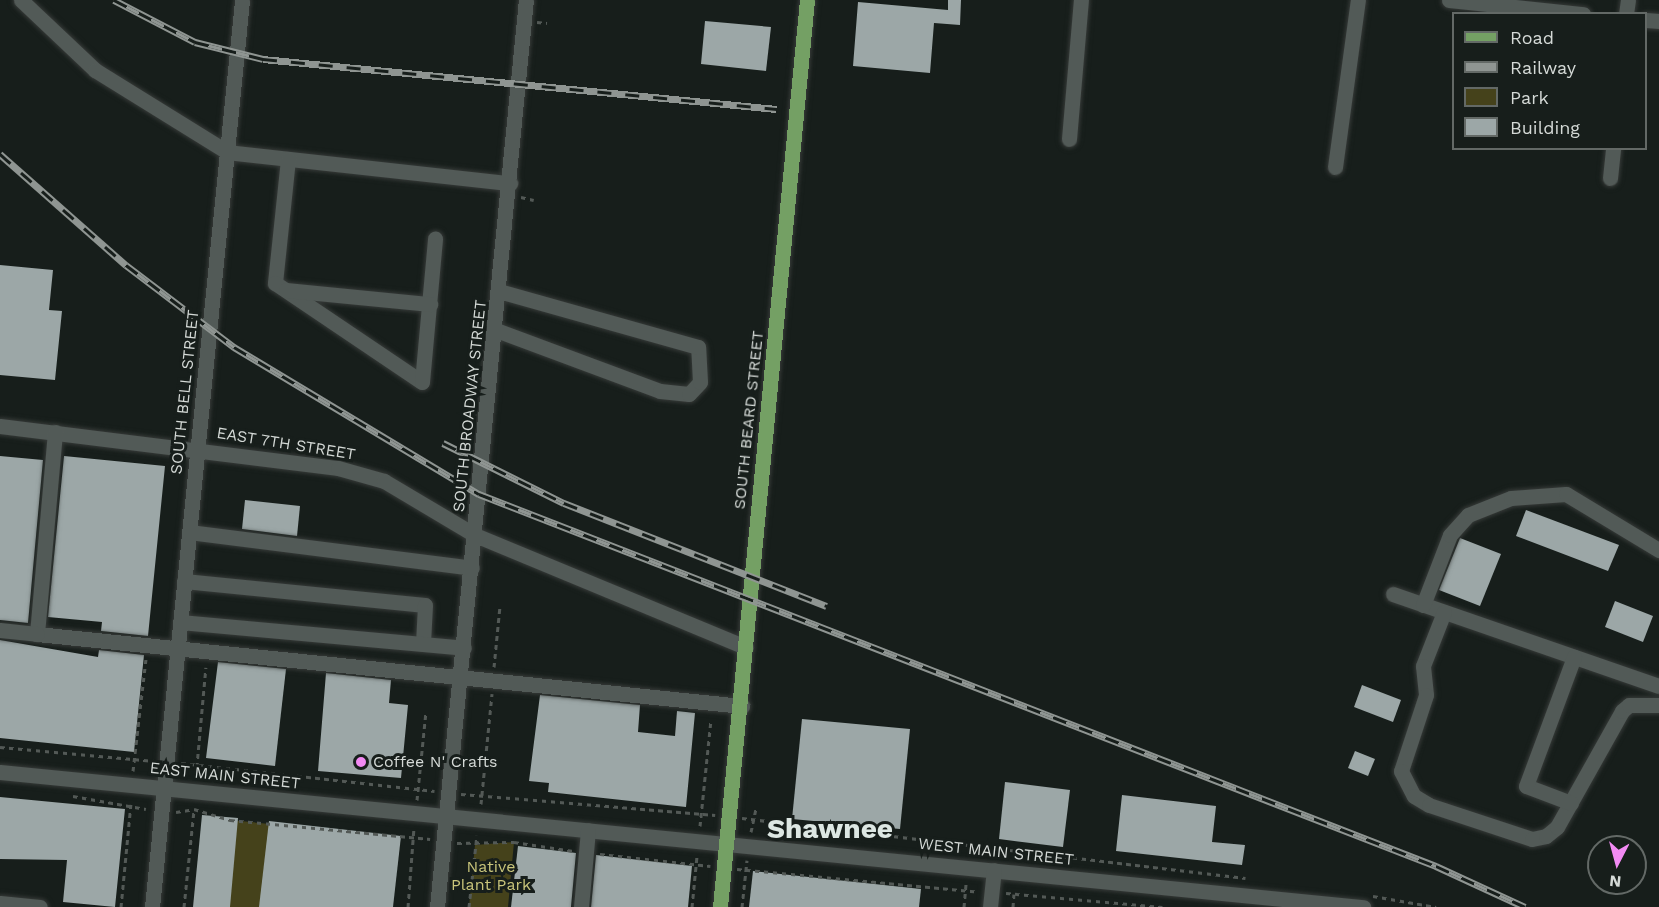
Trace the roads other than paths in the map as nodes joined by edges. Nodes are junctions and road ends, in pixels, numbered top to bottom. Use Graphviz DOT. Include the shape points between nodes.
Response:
graph roads {
  1 [pos="21,0"];
  2 [pos="242,0"];
  3 [pos="526,0"];
  4 [pos="807,0"];
  5 [pos="1081,0"];
  6 [pos="1358,0"];
  7 [pos="1449,0"];
  8 [pos="1492,2"];
  9 [pos="1568,12"];
  10 [pos="1069,140"];
  11 [pos="1613,150"];
  12 [pos="227,152"];
  13 [pos="288,159"];
  14 [pos="1335,167"];
  15 [pos="1610,178"];
  16 [pos="510,183"];
  17 [pos="435,239"];
  18 [pos="285,290"];
  19 [pos="499,291"];
  20 [pos="430,304"];
  21 [pos="496,330"];
  22 [pos="0,426"];
  23 [pos="55,432"];
  24 [pos="198,448"];
  25 [pos="189,532"];
  26 [pos="475,535"];
  27 [pos="1659,550"];
  28 [pos="471,568"];
  29 [pos="184,580"];
  30 [pos="1393,594"];
  31 [pos="1423,605"];
  32 [pos="1444,612"];
  33 [pos="180,622"];
  34 [pos="0,630"];
  35 [pos="37,634"];
  36 [pos="423,644"];
  37 [pos="178,647"];
  38 [pos="746,647"];
  39 [pos="464,648"];
  40 [pos="1574,657"];
  41 [pos="459,676"];
  42 [pos="1659,686"];
  43 [pos="1659,705"];
  44 [pos="742,706"];
  45 [pos="0,771"];
  46 [pos="164,788"];
  47 [pos="1571,803"];
  48 [pos="446,816"];
  49 [pos="588,830"];
  50 [pos="728,844"];
  51 [pos="994,870"];
  52 [pos="991,900"];
  53 [pos="1362,901"];
  54 [pos="1263,902"];
  55 [pos="0,903"];
  56 [pos="40,907"];
  57 [pos="152,907"];
  58 [pos="437,907"];
  59 [pos="581,907"];
  60 [pos="720,907"];
  1 -- 12 [label="street" via="95,70"];
  2 -- 12 [label="street, SOUTH BELL STREET"];
  3 -- 16 [label="street, SOUTH BROADWAY STREET"];
  4 -- 38 [label="main road, SOUTH BEARD STREET"];
  5 -- 10 [label="street"];
  6 -- 14 [label="street"];
  7 -- 8 [label="street"];
  8 -- 9 [label="street"];
  11 -- 15 [label="street"];
  12 -- 13 [label="street"];
  12 -- 24 [label="street, SOUTH BELL STREET"];
  13 -- 16 [label="street"];
  13 -- 18 [label="street" via="274,283"];
  16 -- 19 [label="street, SOUTH BROADWAY STREET"];
  17 -- 20 [label="street"];
  18 -- 20 [label="street"];
  18 -- 20 [label="street" via="422,382"];
  19 -- 21 [label="street, SOUTH BROADWAY STREET"];
  19 -- 21 [label="street" via="698,347 700,382 689,394 660,391"];
  21 -- 26 [label="street, SOUTH BROADWAY STREET"];
  22 -- 23 [label="street, EAST 7TH STREET"];
  23 -- 24 [label="street, EAST 7TH STREET"];
  23 -- 35 [label="street"];
  24 -- 25 [label="street, SOUTH BELL STREET"];
  24 -- 26 [label="street, EAST 7TH STREET" via="338,468 384,482"];
  25 -- 28 [label="street"];
  25 -- 29 [label="street, SOUTH BELL STREET"];
  26 -- 28 [label="street, SOUTH BROADWAY STREET"];
  26 -- 38 [label="street, EAST 7TH STREET"];
  27 -- 31 [label="street" via="1566,494 1511,498 1468,515 1450,536"];
  28 -- 39 [label="street, SOUTH BROADWAY STREET"];
  29 -- 33 [label="street, SOUTH BELL STREET"];
  29 -- 36 [label="street" via="425,605"];
  30 -- 31 [label="street"];
  31 -- 32 [label="street"];
  32 -- 40 [label="street"];
  32 -- 47 [label="street" via="1423,666 1426,695 1402,762 1405,783 1429,805 1532,839 1557,827"];
  33 -- 36 [label="street"];
  33 -- 37 [label="street, SOUTH BELL STREET"];
  34 -- 35 [label="street"];
  35 -- 37 [label="street"];
  36 -- 39 [label="street"];
  37 -- 41 [label="street"];
  37 -- 46 [label="street, SOUTH BELL STREET"];
  38 -- 44 [label="main road, SOUTH BEARD STREET"];
  39 -- 41 [label="street, SOUTH BROADWAY STREET"];
  40 -- 42 [label="street"];
  40 -- 47 [label="street" via="1526,786"];
  41 -- 44 [label="street"];
  41 -- 48 [label="street, SOUTH BROADWAY STREET"];
  43 -- 47 [label="street" via="1629,705 1622,711"];
  44 -- 50 [label="main road, SOUTH BEARD STREET"];
  45 -- 46 [label="street, EAST MAIN STREET"];
  46 -- 48 [label="street, EAST MAIN STREET"];
  46 -- 57 [label="street, SOUTH BELL STREET"];
  48 -- 49 [label="street, WEST MAIN STREET"];
  48 -- 58 [label="street, SOUTH BROADWAY STREET"];
  49 -- 50 [label="street, WEST MAIN STREET"];
  49 -- 59 [label="street"];
  50 -- 51 [label="street, WEST MAIN STREET"];
  50 -- 60 [label="main road, SOUTH BEARD STREET"];
  51 -- 52 [label="street"];
  51 -- 54 [label="street, WEST MAIN STREET"];
  53 -- 54 [label="street, WEST MAIN STREET"];
  55 -- 56 [label="street"];
}
